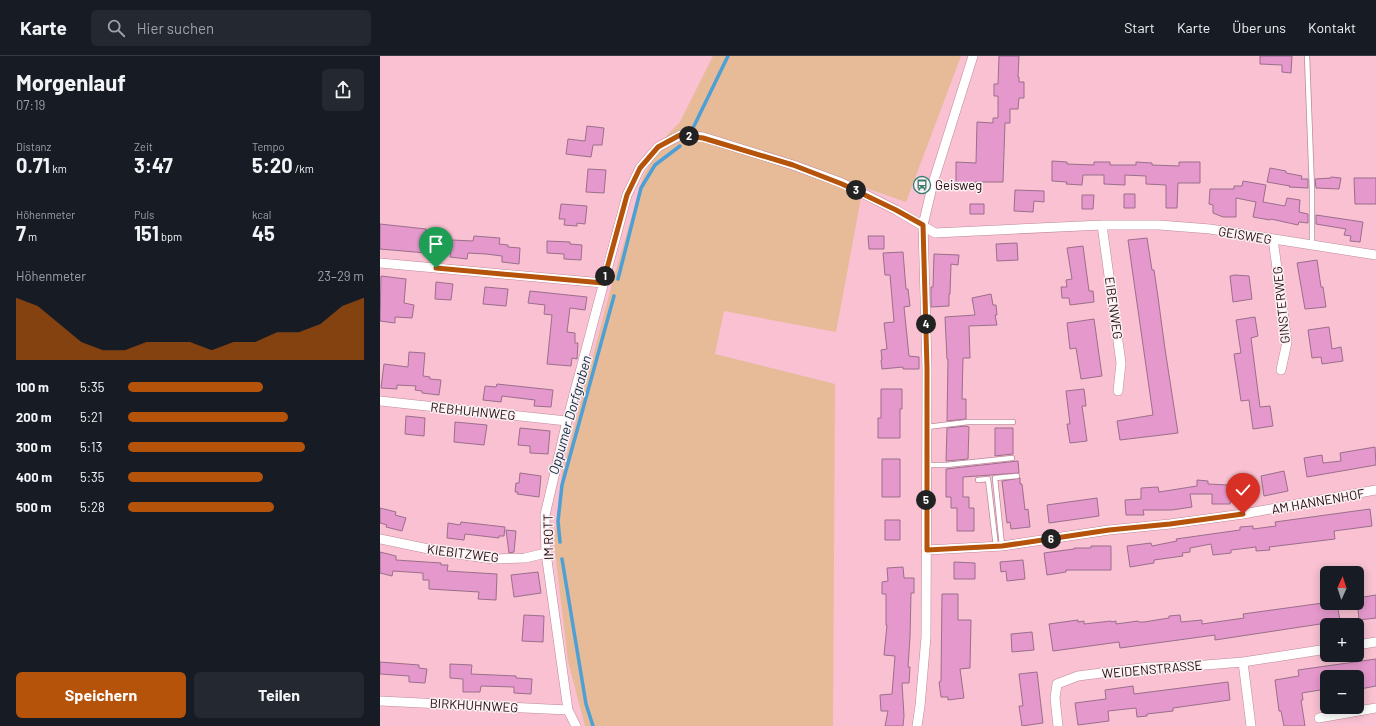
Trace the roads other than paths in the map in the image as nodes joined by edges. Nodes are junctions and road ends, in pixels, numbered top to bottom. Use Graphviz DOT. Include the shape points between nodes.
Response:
graph roads {
  1 [pos="973,56"];
  2 [pos="1307,56"];
  3 [pos="923,225"];
  4 [pos="1102,225"];
  5 [pos="1273,239"];
  6 [pos="1312,245"];
  7 [pos="1376,255"];
  8 [pos="380,263"];
  9 [pos="603,283"];
  10 [pos="1281,370"];
  11 [pos="1118,391"];
  12 [pos="380,401"];
  13 [pos="567,421"];
  14 [pos="1012,422"];
  15 [pos="926,427"];
  16 [pos="1012,458"];
  17 [pos="926,465"];
  18 [pos="1017,476"];
  19 [pos="978,480"];
  20 [pos="1376,490"];
  21 [pos="380,539"];
  22 [pos="999,546"];
  23 [pos="927,550"];
  24 [pos="546,553"];
  25 [pos="1376,642"];
  26 [pos="1364,644"];
  27 [pos="1320,651"];
  28 [pos="1243,662"];
  29 [pos="380,701"];
  30 [pos="1376,708"];
  31 [pos="568,710"];
  32 [pos="1318,718"];
  33 [pos="576,726"];
  34 [pos="917,726"];
  35 [pos="1058,726"];
  36 [pos="1251,726"];
  1 -- 3 [label="street" via="933,183"];
  2 -- 6 [label="lane"];
  3 -- 4 [label="street, GEISWEG" via="936,233"];
  3 -- 9 [label="street, IM ROTT" via="842,184 793,165 703,138 680,135 658,147 640,168 627,195"];
  3 -- 15 [label="street"];
  4 -- 5 [label="street, GEISWEG" via="1159,225 1210,229"];
  4 -- 11 [label="street, EIBENWEG" via="1121,363"];
  5 -- 6 [label="street, GEISWEG"];
  5 -- 10 [label="street, GINSTERWEG" via="1287,342"];
  6 -- 7 [label="street, GEISWEG"];
  8 -- 9 [label="street"];
  9 -- 13 [label="street, IM ROTT"];
  12 -- 13 [label="street, REBHUHNWEG"];
  13 -- 24 [label="street, IM ROTT" via="545,515"];
  14 -- 15 [label="lane" via="968,422"];
  15 -- 17 [label="street"];
  16 -- 17 [label="lane"];
  17 -- 23 [label="street"];
  18 -- 22 [label="lane" via="995,478"];
  19 -- 22 [label="lane" via="988,479"];
  20 -- 22 [label="street, AM HANNENHOF" via="1243,514"];
  21 -- 24 [label="street, KIEBITZWEG" via="493,559 525,558"];
  22 -- 23 [label="street, AM HANNENHOF"];
  23 -- 34 [label="street" via="926,637"];
  24 -- 31 [label="street, IM ROTT"];
  25 -- 26 [label="street"];
  27 -- 28 [label="street"];
  28 -- 35 [label="street, WEIDENSTRASSE" via="1148,667 1078,676 1057,684 1055,698"];
  28 -- 36 [label="street"];
  29 -- 31 [label="street, BIRKHUHNWEG"];
  30 -- 32 [label="street"];
  31 -- 33 [label="street, IM ROTT"];
}
